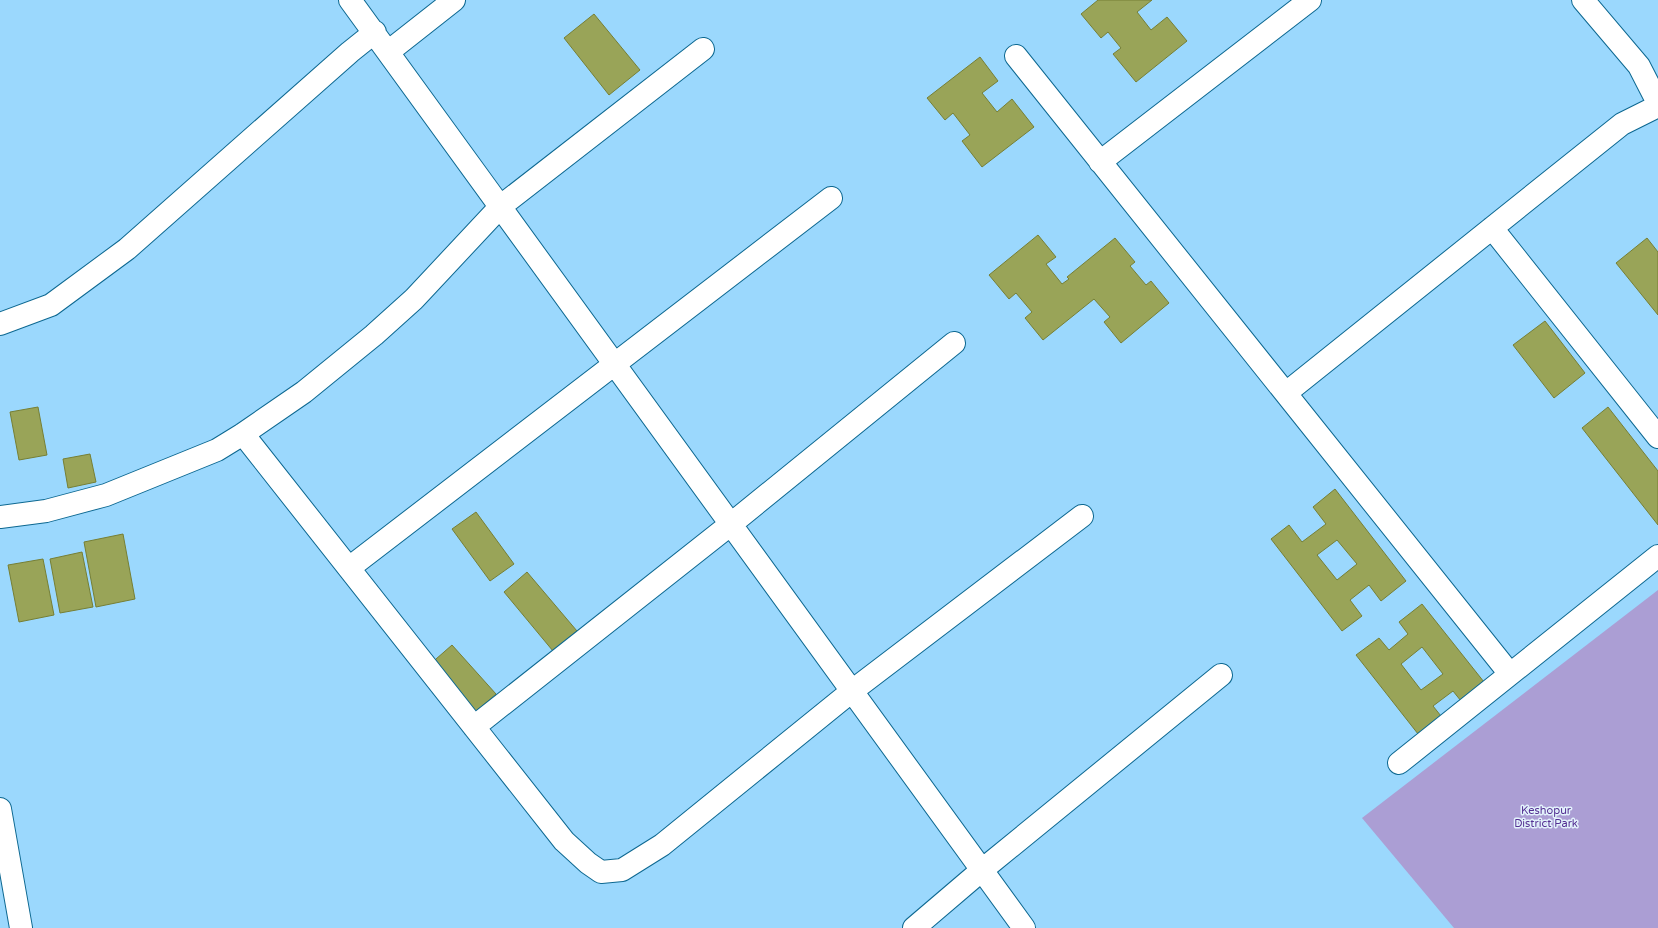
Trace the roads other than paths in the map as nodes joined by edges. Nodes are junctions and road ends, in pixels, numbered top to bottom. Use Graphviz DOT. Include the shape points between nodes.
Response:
graph roads {
  1 [pos="350,0"];
  2 [pos="454,0"];
  3 [pos="1310,0"];
  4 [pos="1583,0"];
  5 [pos="375,32"];
  6 [pos="703,49"];
  7 [pos="388,52"];
  8 [pos="1016,56"];
  9 [pos="1658,105"];
  10 [pos="1100,162"];
  11 [pos="831,198"];
  12 [pos="500,206"];
  13 [pos="1492,228"];
  14 [pos="0,324"];
  15 [pos="954,343"];
  16 [pos="616,364"];
  17 [pos="1286,393"];
  18 [pos="243,434"];
  19 [pos="1658,437"];
  20 [pos="1082,516"];
  21 [pos="0,517"];
  22 [pos="731,524"];
  23 [pos="1658,556"];
  24 [pos="349,568"];
  25 [pos="1510,674"];
  26 [pos="1221,675"];
  27 [pos="852,691"];
  28 [pos="474,727"];
  29 [pos="1399,763"];
  30 [pos="0,809"];
  31 [pos="982,870"];
  32 [pos="21,928"];
  33 [pos="914,928"];
  34 [pos="1024,928"];
  1 -- 5 [label="street"];
  2 -- 7 [label="street"];
  3 -- 10 [label="street"];
  4 -- 9 [label="street" via="1639,66"];
  5 -- 7 [label="street"];
  5 -- 14 [label="street" via="127,249 51,305"];
  6 -- 12 [label="street"];
  7 -- 12 [label="street"];
  8 -- 10 [label="street"];
  9 -- 13 [label="street" via="1622,124"];
  10 -- 17 [label="street"];
  11 -- 16 [label="street"];
  12 -- 16 [label="street"];
  12 -- 18 [label="street" via="414,299 374,335 304,392"];
  13 -- 17 [label="street"];
  13 -- 19 [label="street"];
  15 -- 22 [label="street"];
  16 -- 22 [label="street"];
  16 -- 24 [label="street"];
  17 -- 25 [label="street"];
  18 -- 21 [label="street" via="217,450 106,495 46,511"];
  18 -- 24 [label="street"];
  20 -- 27 [label="street"];
  22 -- 27 [label="street"];
  22 -- 28 [label="street"];
  23 -- 25 [label="street"];
  24 -- 28 [label="street"];
  25 -- 29 [label="street"];
  26 -- 31 [label="street"];
  27 -- 28 [label="street" via="662,845 622,870 601,872 564,841"];
  27 -- 31 [label="street"];
  30 -- 32 [label="street"];
  31 -- 33 [label="street"];
  31 -- 34 [label="street"];
}
